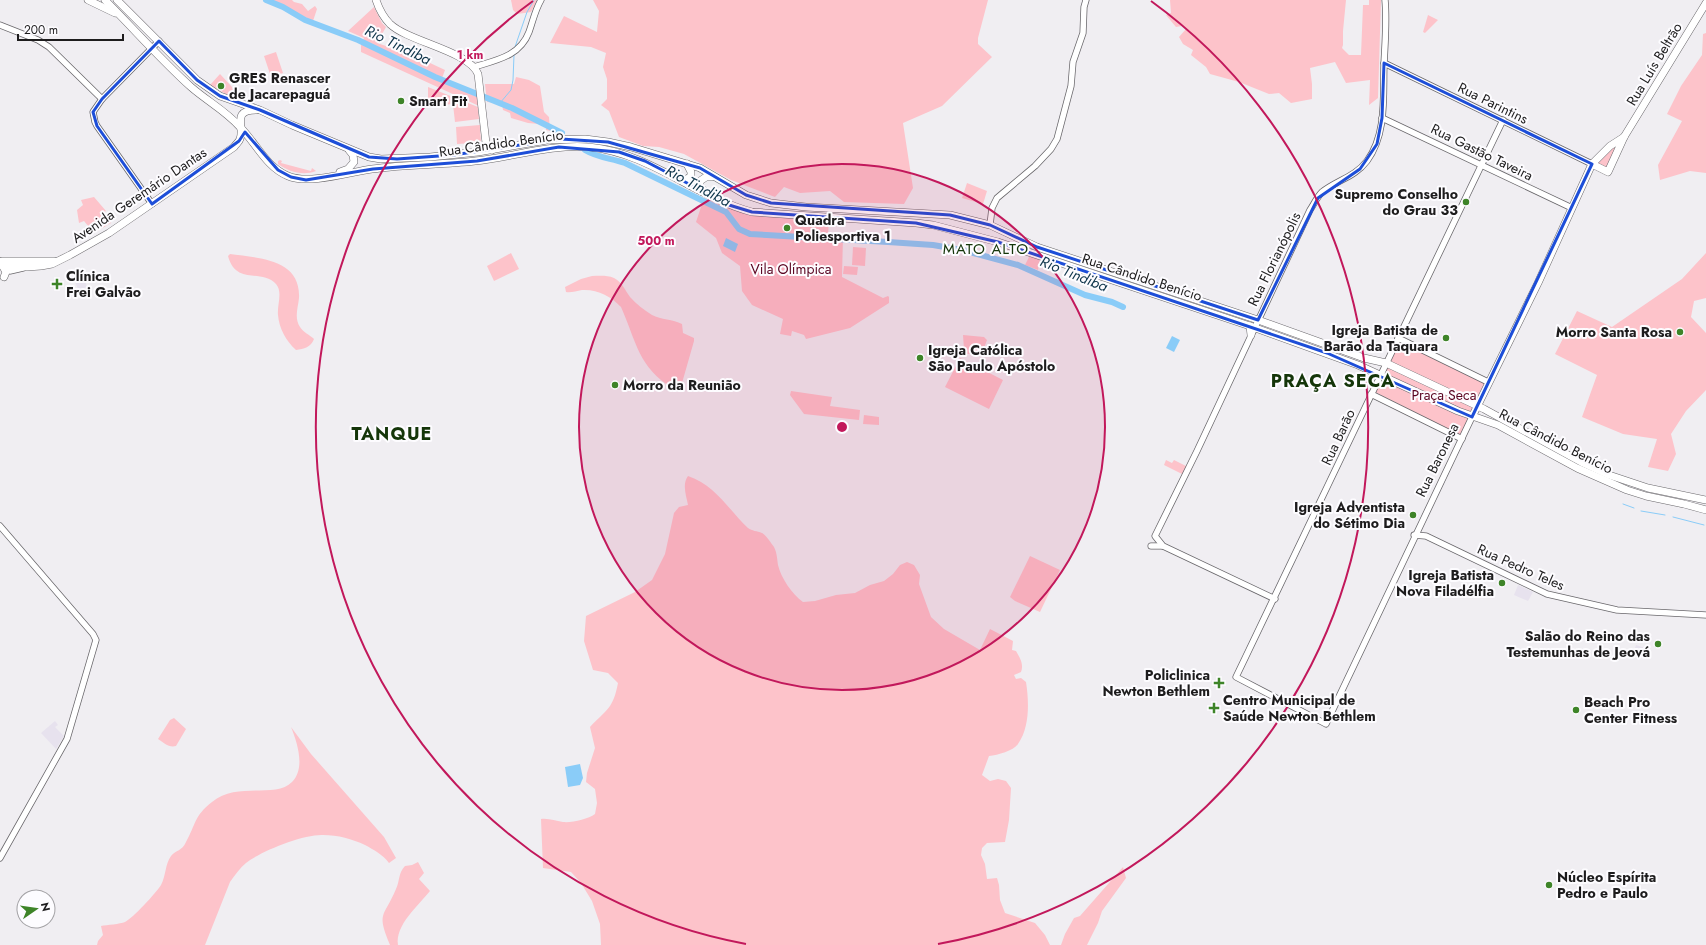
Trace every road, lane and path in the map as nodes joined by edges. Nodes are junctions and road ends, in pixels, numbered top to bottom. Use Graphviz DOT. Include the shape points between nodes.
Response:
graph roads {
  1 [pos="88,0"];
  2 [pos="105,0"];
  3 [pos="117,0"];
  4 [pos="376,0"];
  5 [pos="541,0"];
  6 [pos="1086,0"];
  7 [pos="1385,0"];
  8 [pos="1706,3"];
  9 [pos="120,15"];
  10 [pos="0,25"];
  11 [pos="159,42"];
  12 [pos="153,48"];
  13 [pos="1384,63"];
  14 [pos="474,67"];
  15 [pos="102,99"];
  16 [pos="260,110"];
  17 [pos="1382,118"];
  18 [pos="1503,120"];
  19 [pos="240,126"];
  20 [pos="1621,141"];
  21 [pos="486,143"];
  22 [pos="234,147"];
  23 [pos="349,150"];
  24 [pos="492,150"];
  25 [pos="259,151"];
  26 [pos="482,151"];
  27 [pos="687,164"];
  28 [pos="1592,164"];
  29 [pos="1481,165"];
  30 [pos="326,177"];
  31 [pos="714,177"];
  32 [pos="679,179"];
  33 [pos="711,197"];
  34 [pos="152,204"];
  35 [pos="1572,208"];
  36 [pos="990,225"];
  37 [pos="1,264"];
  38 [pos="24,264"];
  39 [pos="7,273"];
  40 [pos="1258,320"];
  41 [pos="1252,327"];
  42 [pos="1251,335"];
  43 [pos="1398,338"];
  44 [pos="1386,363"];
  45 [pos="1380,376"];
  46 [pos="1488,382"];
  47 [pos="1371,394"];
  48 [pos="1477,406"];
  49 [pos="1472,416"];
  50 [pos="1462,439"];
  51 [pos="1706,500"];
  52 [pos="1706,510"];
  53 [pos="1419,525"];
  54 [pos="0,526"];
  55 [pos="1414,535"];
  56 [pos="1426,536"];
  57 [pos="1151,546"];
  58 [pos="1163,546"];
  59 [pos="1275,599"];
  60 [pos="1706,615"];
  61 [pos="1236,677"];
  62 [pos="0,858"];
  1 -- 9 [label="main road"];
  2 -- 9 [label="main road, Rua Cândido Benício"];
  3 -- 11 [label="main road, Rua Cândido Benício"];
  4 -- 14 [label="main road" via="385,18 397,29 462,58"];
  5 -- 14 [label="street" via="526,40 516,52"];
  6 -- 36 [label="street" via="1083,33 1073,62 1071,86 1057,139 1035,166 997,198 992,208"];
  7 -- 13 [label="street, Rua Florianópolis"];
  8 -- 20 [label="main road, Rua Luís Beltrão"];
  9 -- 12 [label="main road, Rua Cândido Benício"];
  10 -- 15 [label="street" via="49,47"];
  11 -- 12 [label="street"];
  11 -- 16 [label="main road, Rua Cândido Benício" via="206,87 228,100"];
  12 -- 15 [label="street"];
  12 -- 19 [label="main road, Rua Cândido Benício" via="192,88"];
  13 -- 17 [label="street, Rua Florianópolis"];
  13 -- 18 [label="street, Rua Parintins"];
  14 -- 21 [label="main road" via="478,74"];
  15 -- 34 [label="street" via="93,112 95,122"];
  16 -- 19 [label="main road" via="243,113"];
  16 -- 23 [label="main road, Rua Cândido Benício"];
  17 -- 29 [label="street, Rua Gastão Taveira"];
  17 -- 40 [label="street, Rua Florianópolis" via="1376,144 1367,161 1354,174 1322,192 1315,202"];
  18 -- 28 [label="street, Rua Parintins"];
  18 -- 29 [label="street, Rua Barão"];
  19 -- 22 [label="main road" via="241,138"];
  19 -- 25 [label="main road, Rua Cândido Benício"];
  20 -- 28 [label="main road, Rua Luís Beltrão" via="1603,152"];
  20 -- 28 [label="main road, Rua Luís Beltrão" via="1608,172"];
  21 -- 24 [label="main road"];
  21 -- 26 [label="main road"];
  22 -- 25 [label="main road" via="248,144"];
  22 -- 34 [label="main road, Avenida Geremário Dantas"];
  23 -- 26 [label="main road, Rua Cândido Benício" via="381,159"];
  23 -- 30 [label="main road" via="354,157 351,167"];
  24 -- 26 [label="main road, Rua Cândido Benício"];
  24 -- 27 [label="main road, Rua Cândido Benício" via="547,140 585,139 615,143"];
  25 -- 30 [label="main road, Rua Cândido Benício" via="278,170 291,178 306,180"];
  27 -- 31 [label="main road, Rua Cândido Benício" via="700,168"];
  27 -- 32 [label="main road" via="690,176 687,179"];
  28 -- 35 [label="main road, Rua Baronesa"];
  29 -- 35 [label="street, Rua Gastão Taveira"];
  29 -- 43 [label="street, Rua Barão"];
  30 -- 32 [label="main road, Rua Cândido Benício" via="373,169 477,161 568,146 619,152 645,161"];
  31 -- 33 [label="main road" via="706,177 699,182 701,189"];
  31 -- 36 [label="main road, Rua Cândido Benício" via="746,195 784,206 950,215"];
  32 -- 33 [label="main road, Rua Cândido Benício"];
  33 -- 41 [label="main road, Rua Cândido Benício" via="729,205 760,213 933,225 998,242"];
  34 -- 38 [label="main road, Avenida Geremário Dantas" via="95,242 56,261"];
  35 -- 46 [label="main road, Rua Baronesa"];
  36 -- 40 [label="main road, Rua Cândido Benício" via="1037,247"];
  37 -- 38 [label="main road, Avenida Geremário Dantas"];
  37 -- 39 [label="main road"];
  37 -- 39 [label="main road"];
  38 -- 39 [label="main road"];
  40 -- 41 [label="street, Rua Florianópolis"];
  40 -- 44 [label="main road, Rua Cândido Benício" via="1355,355"];
  41 -- 42 [label="main road"];
  41 -- 45 [label="main road, Rua Cândido Benício" via="1358,365"];
  42 -- 58 [label="street" via="1155,536"];
  43 -- 44 [label="street, Rua Barão"];
  43 -- 46 [label="street"];
  44 -- 45 [label="street, Rua Barão"];
  44 -- 48 [label="main road, Rua Cândido Benício"];
  45 -- 47 [label="street, Rua Barão"];
  45 -- 49 [label="main road, Rua Cândido Benício"];
  46 -- 48 [label="main road, Rua Baronesa"];
  47 -- 50 [label="street"];
  47 -- 59 [label="street, Rua Barão"];
  48 -- 49 [label="main road, Rua Baronesa"];
  48 -- 51 [label="main road, Rua Cândido Benício" via="1526,430 1581,462 1625,481"];
  49 -- 50 [label="street, Rua Baronesa"];
  49 -- 52 [label="main road, Rua Cândido Benício" via="1498,425 1577,468 1627,490"];
  50 -- 53 [label="street, Rua Baronesa"];
  53 -- 55 [label="street, Rua Baronesa"];
  53 -- 56 [label="street"];
  54 -- 62 [label="street" via="96,640 66,739"];
  55 -- 56 [label="street, Rua Pedro Teles"];
  55 -- 61 [label="street, Rua Baronesa" via="1326,724"];
  56 -- 60 [label="street, Rua Pedro Teles" via="1547,594 1617,610"];
  57 -- 58 [label="street"];
  58 -- 59 [label="street"];
  59 -- 61 [label="street, Rua Barão"];
}
